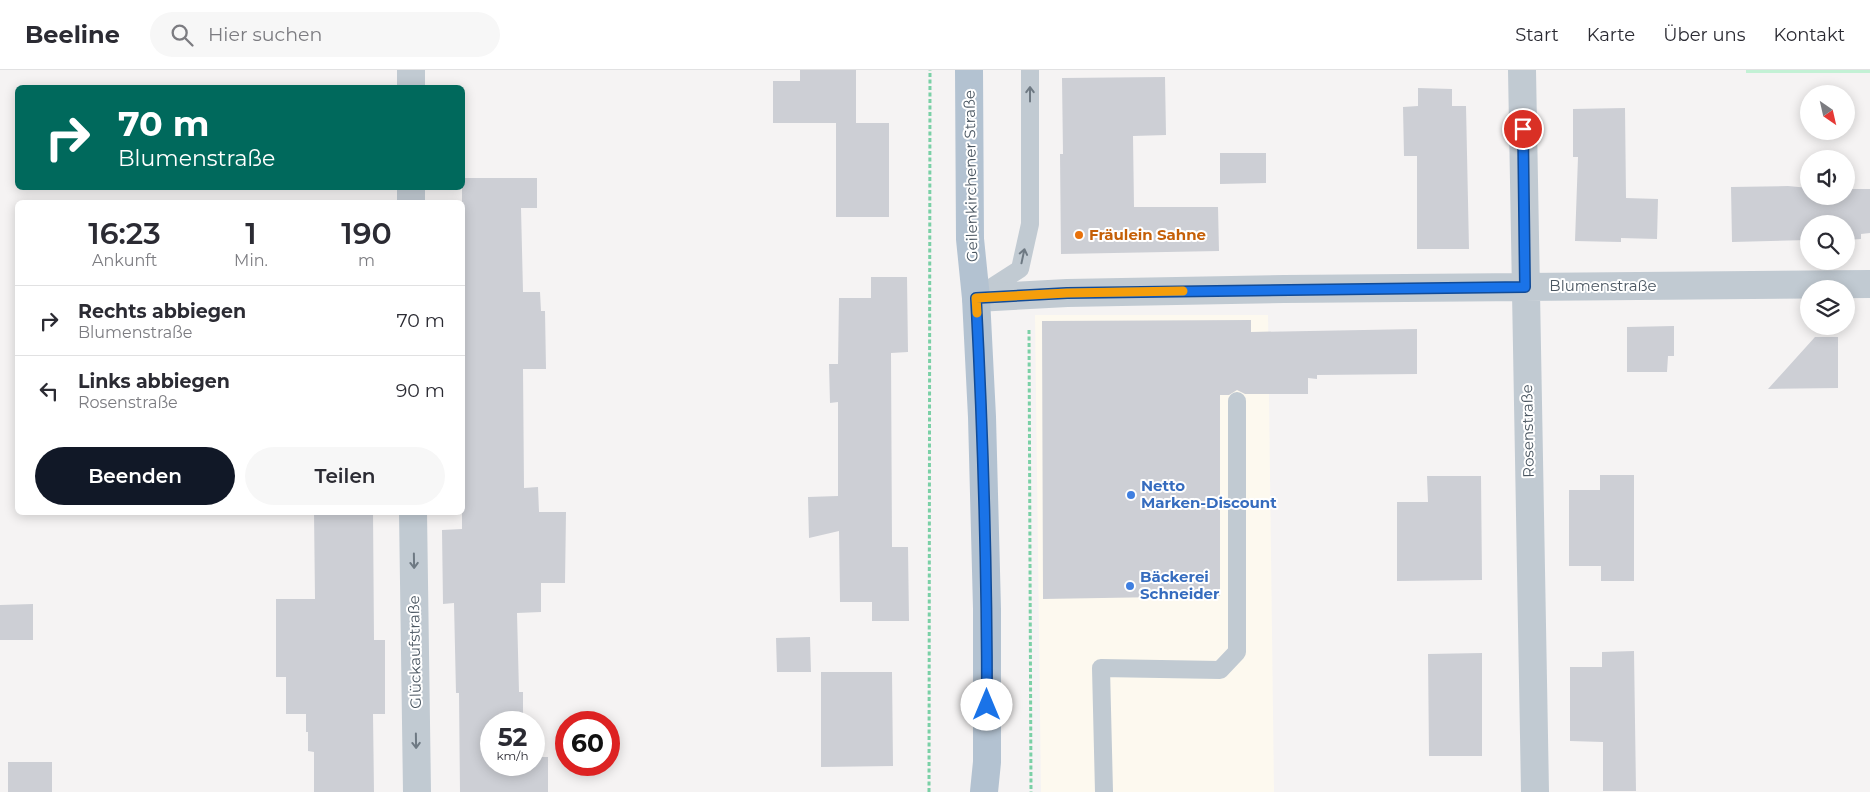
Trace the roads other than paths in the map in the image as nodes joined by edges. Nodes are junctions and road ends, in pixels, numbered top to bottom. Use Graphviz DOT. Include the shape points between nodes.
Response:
graph roads {
  1 [pos="411,70"];
  2 [pos="969,70"];
  3 [pos="1030,70"];
  4 [pos="1522,70"];
  5 [pos="411,85"];
  6 [pos="1870,284"];
  7 [pos="1525,287"];
  8 [pos="976,298"];
  9 [pos="1237,401"];
  10 [pos="413,515"];
  11 [pos="416,792"];
  12 [pos="984,792"];
  13 [pos="1104,792"];
  14 [pos="1535,792"];
  1 -- 5 [label="street"];
  2 -- 8 [label="main road, Geilenkirchener Straße" via="970,239"];
  8 -- 3 [label="lane, one-way" via="1020,270 1030,224"];
  4 -- 7 [label="street, Rosenstraße"];
  6 -- 7 [label="street, Blumenstraße"];
  7 -- 8 [label="street, Blumenstraße"];
  7 -- 14 [label="street, Rosenstraße"];
  8 -- 12 [label="main road, Geilenkirchener Straße" via="987,609 987,762"];
  9 -- 13 [label="lane" via="1237,652 1220,670 1101,668"];
  10 -- 11 [label="street, Glückaufstraße, one-way"];
}
